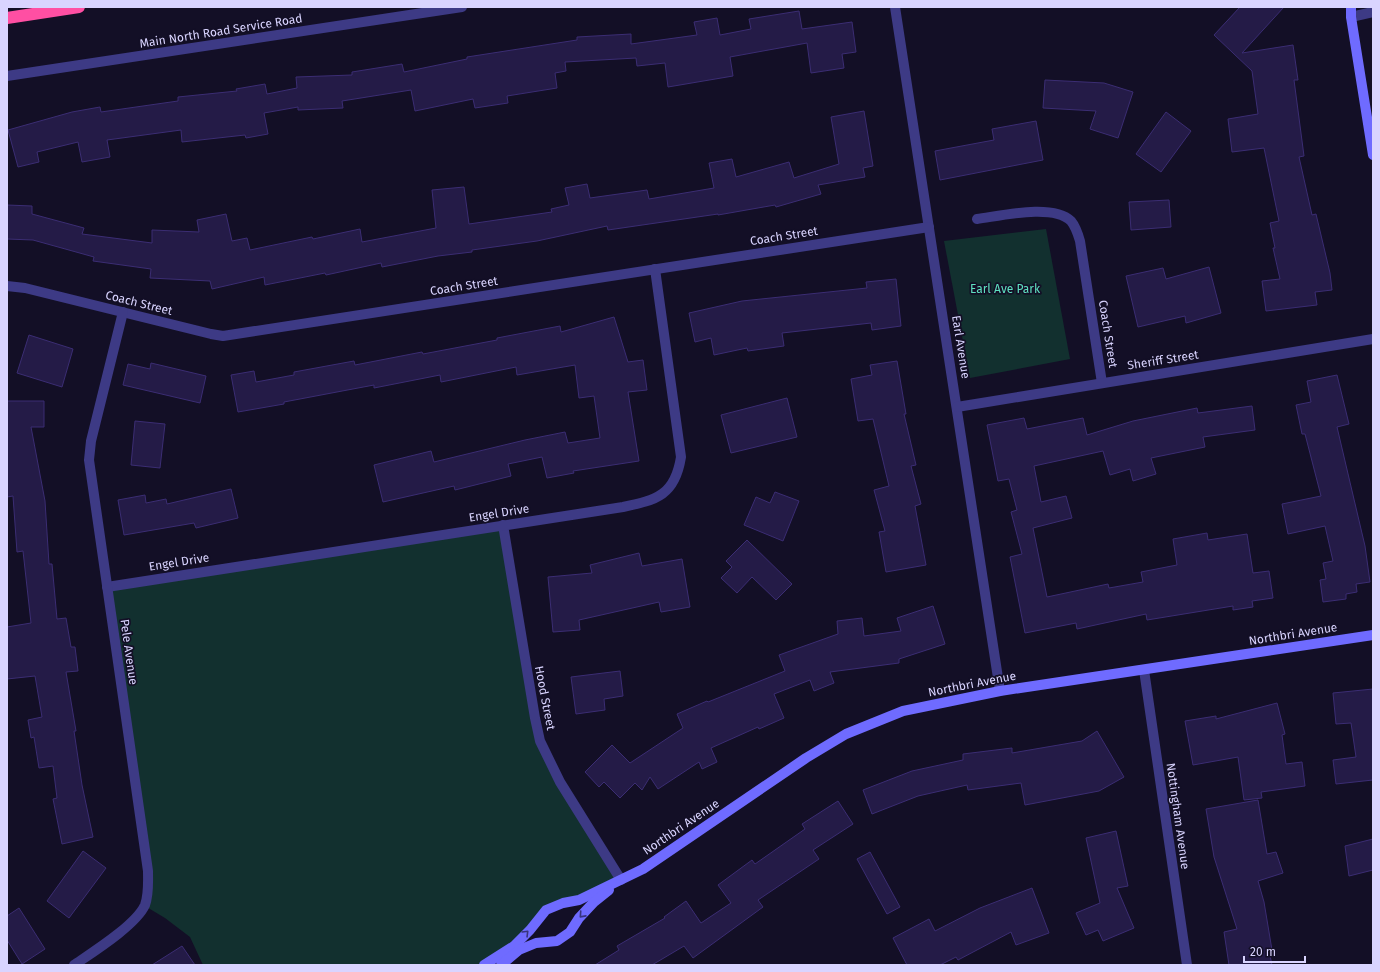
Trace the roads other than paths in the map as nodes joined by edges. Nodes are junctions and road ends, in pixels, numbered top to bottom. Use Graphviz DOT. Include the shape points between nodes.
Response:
graph roads {
  1 [pos="79,7"];
  2 [pos="462,7"];
  3 [pos="895,7"];
  4 [pos="1347,7"];
  5 [pos="1351,12"];
  6 [pos="1373,12"];
  7 [pos="7,18"];
  8 [pos="7,76"];
  9 [pos="1373,155"];
  10 [pos="977,219"];
  11 [pos="929,227"];
  12 [pos="655,269"];
  13 [pos="7,286"];
  14 [pos="123,312"];
  15 [pos="1373,339"];
  16 [pos="1102,383"];
  17 [pos="957,406"];
  18 [pos="503,526"];
  19 [pos="107,587"];
  20 [pos="1373,636"];
  21 [pos="1144,670"];
  22 [pos="1000,691"];
  23 [pos="621,880"];
  24 [pos="74,965"];
  25 [pos="484,965"];
  26 [pos="501,965"];
  27 [pos="1186,965"];
  1 -- 7 [label="highway"];
  2 -- 8 [label="street, Main North Road Service Road"];
  3 -- 11 [label="street, Earl Avenue"];
  4 -- 5 [label="street"];
  5 -- 6 [label="street"];
  5 -- 9 [label="street"];
  10 -- 16 [label="street, Coach Street" via="1046,211 1070,220 1080,241"];
  11 -- 12 [label="street, Coach Street"];
  11 -- 17 [label="street, Earl Avenue"];
  12 -- 14 [label="street, Coach Street" via="223,336"];
  12 -- 18 [label="street, Engel Drive" via="681,457 679,471 672,485 653,500 643,503"];
  13 -- 14 [label="street, Coach Street"];
  14 -- 19 [label="street, Pele Avenue" via="91,441 89,460"];
  15 -- 16 [label="street, Sheriff Street"];
  16 -- 17 [label="street, Sheriff Street"];
  17 -- 22 [label="street, Earl Avenue"];
  18 -- 19 [label="street, Engel Drive"];
  18 -- 23 [label="street, Hood Street" via="540,741 560,782"];
  19 -- 24 [label="street, Pele Avenue" via="148,871 147,897 145,906 137,917 108,942"];
  20 -- 21 [label="street, Northbri Avenue"];
  21 -- 22 [label="street, Northbri Avenue"];
  21 -- 27 [label="street, Nottingham Avenue"];
  22 -- 23 [label="street, Northbri Avenue" via="903,711 846,734 806,758 643,869"];
  25 -- 23 [label="street, Northbri Avenue, one-way" via="514,946 546,910 580,900"];
  23 -- 26 [label="street, Northbri Avenue, one-way" via="594,902 570,932 557,941 536,943 520,950"];
}
